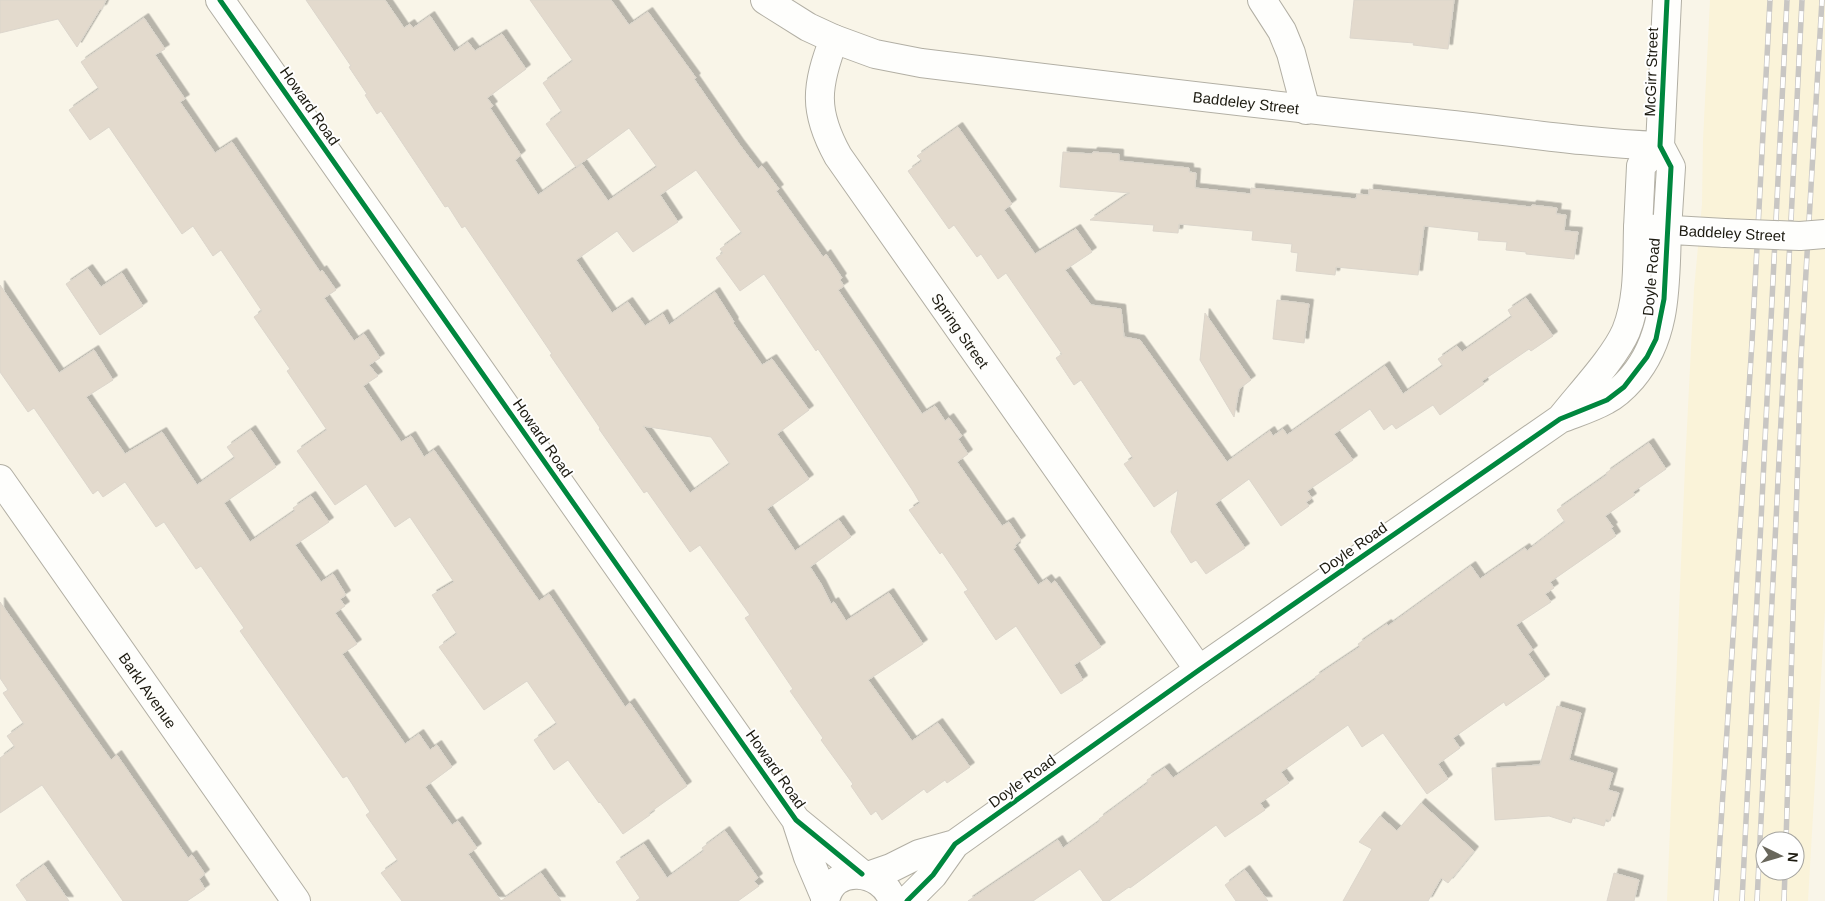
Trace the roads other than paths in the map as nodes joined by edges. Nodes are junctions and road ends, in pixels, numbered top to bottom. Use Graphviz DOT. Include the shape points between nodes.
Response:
graph roads {
  1 [pos="220,0"];
  2 [pos="764,0"];
  3 [pos="1262,0"];
  4 [pos="1667,0"];
  5 [pos="834,39"];
  6 [pos="1306,110"];
  7 [pos="1660,146"];
  8 [pos="1638,228"];
  9 [pos="1668,230"];
  10 [pos="1825,234"];
  11 [pos="1560,419"];
  12 [pos="0,479"];
  13 [pos="1199,670"];
  14 [pos="796,820"];
  15 [pos="955,844"];
  16 [pos="865,875"];
  17 [pos="825,899"];
  18 [pos="296,901"];
  19 [pos="893,901"];
  20 [pos="907,901"];
  1 -- 14 [label="street, Howard Road"];
  2 -- 5 [label="street"];
  3 -- 6 [label="street" via="1291,53"];
  4 -- 7 [label="street, McGirr Street"];
  5 -- 6 [label="street, Baddeley Street" via="875,54 921,63"];
  5 -- 13 [label="street, Spring Street" via="820,83 820,105 824,129 838,156"];
  6 -- 7 [label="street, Baddeley Street" via="1615,144"];
  7 -- 8 [label="street, Doyle Road" via="1641,166"];
  7 -- 9 [label="street, Doyle Road" via="1671,167"];
  8 -- 9 [label="street, Baddeley Street"];
  8 -- 11 [label="street, Doyle Road" via="1635,296 1626,332"];
  9 -- 10 [label="street, Baddeley Street, bridge" via="1792,236"];
  9 -- 11 [label="street, Doyle Road" via="1662,312 1656,339 1647,357 1624,387 1606,400"];
  11 -- 13 [label="street, Doyle Road"];
  12 -- 18 [label="street, Barkl Avenue"];
  13 -- 15 [label="street, Doyle Road"];
  14 -- 16 [label="street, Howard Road"];
  14 -- 17 [label="street, Howard Road"];
  15 -- 16 [label="street, Doyle Road"];
  15 -- 20 [label="street, Doyle Road"];
  16 -- 17 [label="street, Doyle Road" via="840,880"];
  16 -- 19 [label="street, Howard Road" via="885,886"];
}
